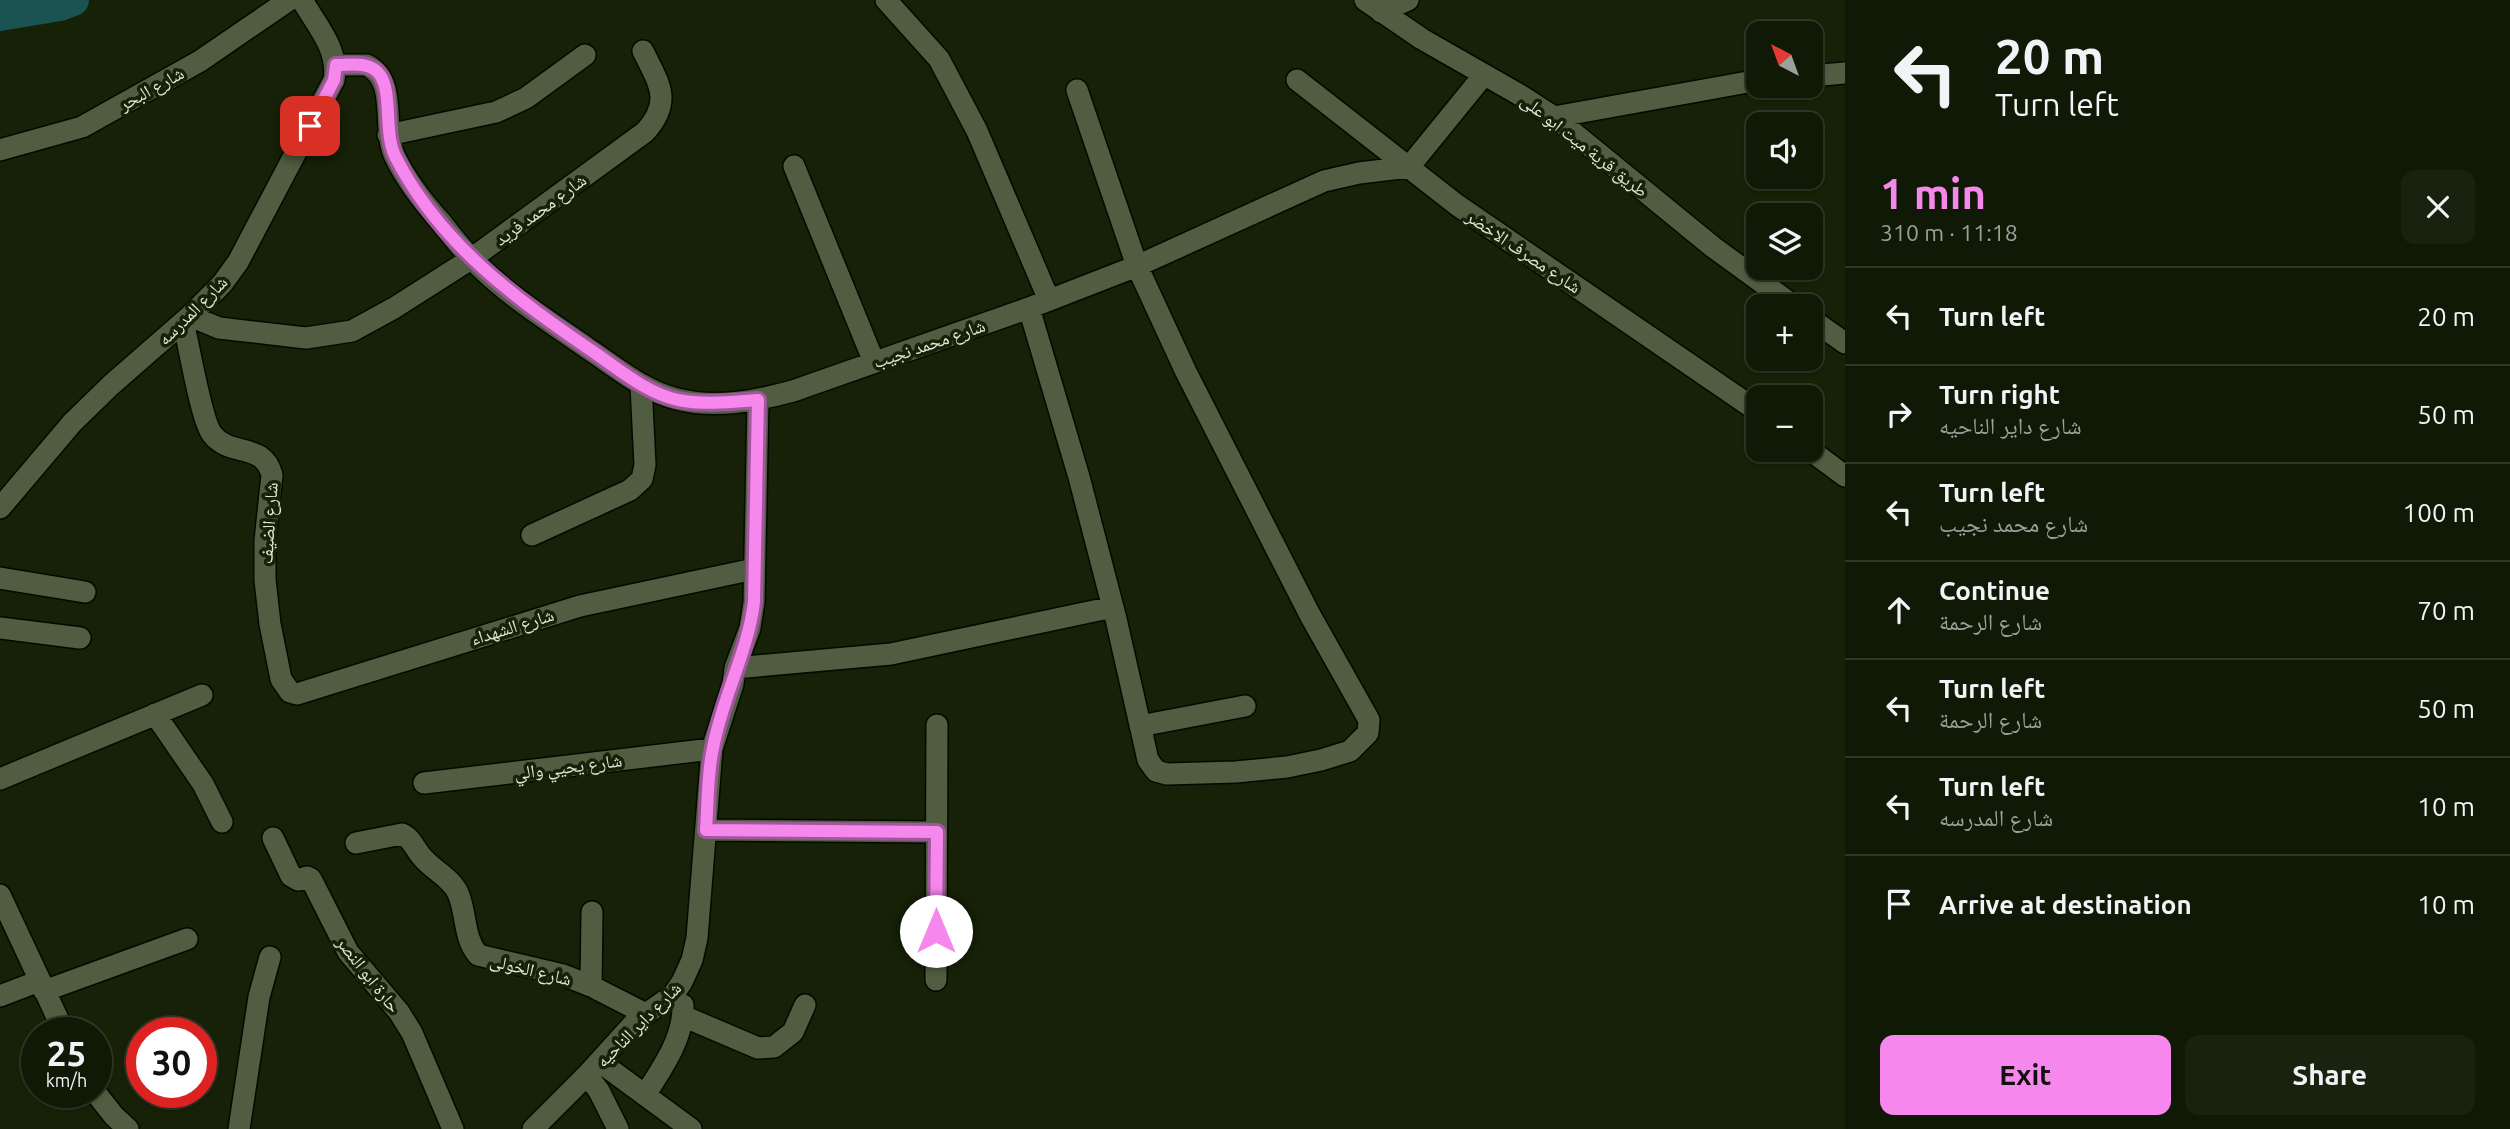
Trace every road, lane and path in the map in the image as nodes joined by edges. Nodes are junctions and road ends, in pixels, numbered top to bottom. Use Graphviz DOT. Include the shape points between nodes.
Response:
graph roads {
  1 [pos="289,0"];
  2 [pos="302,0"];
  3 [pos="886,0"];
  4 [pos="1408,0"];
  5 [pos="1373,6"];
  6 [pos="643,51"];
  7 [pos="585,55"];
  8 [pos="336,65"];
  9 [pos="1845,73"];
  10 [pos="1824,75"];
  11 [pos="1483,76"];
  12 [pos="1297,80"];
  13 [pos="1746,82"];
  14 [pos="1077,90"];
  15 [pos="1554,117"];
  16 [pos="388,135"];
  17 [pos="0,150"];
  18 [pos="794,166"];
  19 [pos="1409,167"];
  20 [pos="471,259"];
  21 [pos="1137,266"];
  22 [pos="1778,294"];
  23 [pos="1049,300"];
  24 [pos="1029,308"];
  25 [pos="187,319"];
  26 [pos="1823,328"];
  27 [pos="1845,344"];
  28 [pos="874,362"];
  29 [pos="641,385"];
  30 [pos="758,400"];
  31 [pos="1746,403"];
  32 [pos="1823,460"];
  33 [pos="1845,476"];
  34 [pos="0,508"];
  35 [pos="532,535"];
  36 [pos="754,569"];
  37 [pos="0,578"];
  38 [pos="85,592"];
  39 [pos="1113,607"];
  40 [pos="0,628"];
  41 [pos="80,638"];
  42 [pos="735,668"];
  43 [pos="281,679"];
  44 [pos="202,695"];
  45 [pos="1245,706"];
  46 [pos="155,713"];
  47 [pos="937,726"];
  48 [pos="1140,726"];
  49 [pos="712,749"];
  50 [pos="0,779"];
  51 [pos="424,783"];
  52 [pos="222,822"];
  53 [pos="706,830"];
  54 [pos="937,832"];
  55 [pos="273,838"];
  56 [pos="356,843"];
  57 [pos="0,895"];
  58 [pos="592,912"];
  59 [pos="187,939"];
  60 [pos="270,957"];
  61 [pos="936,980"];
  62 [pos="682,982"];
  63 [pos="42,986"];
  64 [pos="591,986"];
  65 [pos="0,996"];
  66 [pos="805,1005"];
  67 [pos="646,1014"];
  68 [pos="683,1016"];
  69 [pos="57,1017"];
  70 [pos="594,1069"];
  71 [pos="645,1095"];
  72 [pos="108,1108"];
  73 [pos="128,1129"];
  74 [pos="239,1129"];
  75 [pos="453,1129"];
  76 [pos="533,1129"];
  77 [pos="618,1129"];
  78 [pos="691,1129"];
  1 -- 17 [label="street, شارع البحر" via="200,61 82,127"];
  2 -- 8 [label="street"];
  3 -- 23 [label="street" via="939,59 977,131"];
  4 -- 5 [label="street"];
  5 -- 11 [label="street, طريق قرية ميت ابو على"];
  6 -- 20 [label="street, شارع محمد فريد" via="660,85 658,118"];
  7 -- 16 [label="street" via="534,93 496,112"];
  8 -- 16 [label="street, شارع محمد نجيب" via="367,65 382,77"];
  8 -- 25 [label="street, شارع المدرسه" via="334,80 238,262"];
  9 -- 10 [label="street"];
  11 -- 15 [label="street, طريق قرية ميت ابو على"];
  11 -- 19 [label="street"];
  12 -- 19 [label="street, شارع مصرف الاخضر"];
  13 -- 15 [label="street"];
  14 -- 21 [label="street"];
  15 -- 22 [label="street, طريق قرية ميت ابو على"];
  16 -- 20 [label="street, شارع محمد نجيب" via="415,192"];
  18 -- 28 [label="street"];
  19 -- 21 [label="street, شارع محمد نجيب" via="1324,181"];
  19 -- 31 [label="street, شارع مصرف الاخضر" via="1457,205"];
  20 -- 25 [label="street, شارع محمد فريد" via="352,331 306,338 219,328"];
  20 -- 29 [label="street, شارع محمد نجيب" via="525,305"];
  21 -- 23 [label="street, شارع محمد نجيب"];
  21 -- 48 [label="street" via="1310,615 1369,720 1368,733 1350,751 1287,767 1208,773 1156,771 1148,760"];
  23 -- 24 [label="street, شارع محمد نجيب"];
  24 -- 28 [label="street, شارع محمد نجيب"];
  24 -- 39 [label="street"];
  25 -- 34 [label="street, شارع المدرسه" via="72,423"];
  25 -- 43 [label="street, شارع الضيف" via="208,428 222,444 264,458 272,475 265,580"];
  26 -- 27 [label="street"];
  28 -- 30 [label="street, شارع محمد نجيب"];
  29 -- 30 [label="street, شارع محمد نجيب" via="677,400 716,404"];
  29 -- 35 [label="street" via="642,479 630,491"];
  30 -- 36 [label="street, شارع داير الناحيه"];
  32 -- 33 [label="street"];
  36 -- 42 [label="street, شارع داير الناحيه" via="750,628"];
  36 -- 43 [label="street, شارع الشهداء" via="580,606 298,694 290,692"];
  37 -- 38 [label="street"];
  39 -- 42 [label="street" via="891,654"];
  39 -- 48 [label="street"];
  40 -- 41 [label="street"];
  42 -- 49 [label="street, شارع داير الناحيه"];
  44 -- 46 [label="street"];
  45 -- 48 [label="street"];
  46 -- 50 [label="street"];
  46 -- 52 [label="street"];
  47 -- 54 [label="street"];
  49 -- 51 [label="street, شارع يحيي والي"];
  49 -- 53 [label="street, شارع داير الناحيه"];
  53 -- 54 [label="street"];
  53 -- 62 [label="street, شارع داير الناحيه" via="696,938"];
  54 -- 61 [label="street"];
  55 -- 75 [label="street, حارة ابو النصر" via="291,876 311,878 348,952 412,1033"];
  56 -- 64 [label="street, شارع الخولى" via="407,836 420,856 458,893 470,945 478,955"];
  57 -- 63 [label="street"];
  58 -- 64 [label="street"];
  59 -- 63 [label="street"];
  60 -- 74 [label="street" via="259,998"];
  62 -- 67 [label="street, شارع داير الناحيه" via="673,995"];
  62 -- 68 [label="street"];
  63 -- 65 [label="street"];
  63 -- 69 [label="street"];
  64 -- 67 [label="street, شارع الخولى"];
  66 -- 68 [label="street" via="784,1041 758,1048"];
  67 -- 70 [label="street, شارع داير الناحيه"];
  68 -- 71 [label="street" via="673,1048"];
  70 -- 71 [label="street"];
  70 -- 76 [label="street, شارع داير الناحيه"];
  70 -- 77 [label="street" via="599,1091"];
  71 -- 78 [label="street"];
  72 -- 73 [label="street"];
}
